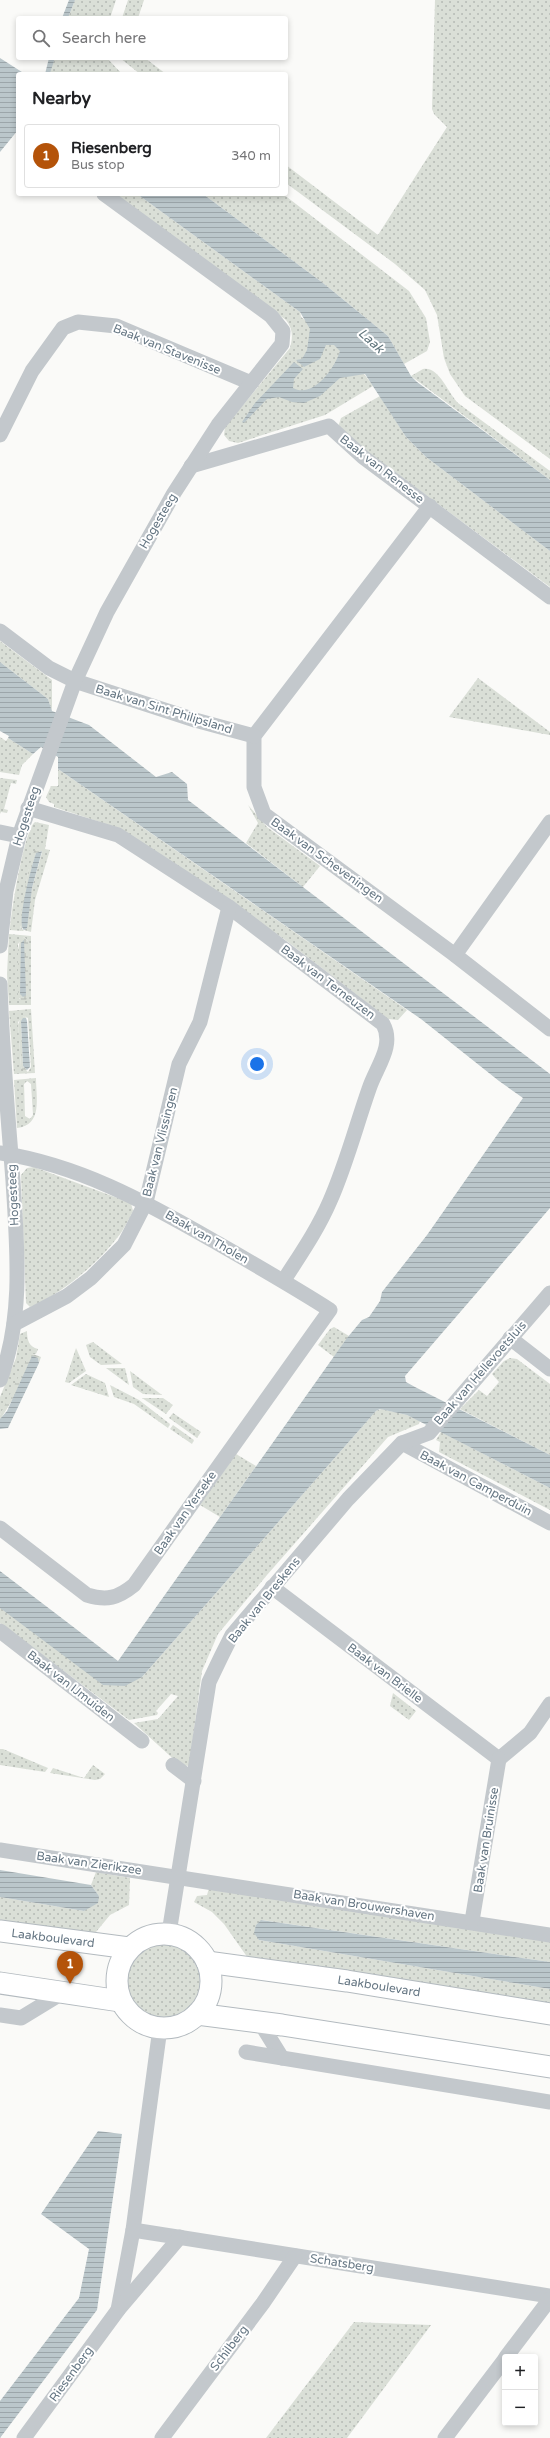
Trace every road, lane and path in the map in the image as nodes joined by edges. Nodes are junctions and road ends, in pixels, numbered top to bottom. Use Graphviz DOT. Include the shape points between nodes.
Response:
graph roads {
  1 [pos="107,196"];
  2 [pos="251,382"];
  3 [pos="0,435"];
  4 [pos="191,466"];
  5 [pos="430,506"];
  6 [pos="550,597"];
  7 [pos="0,631"];
  8 [pos="75,681"];
  9 [pos="254,736"];
  10 [pos="28,808"];
  11 [pos="550,822"];
  12 [pos="0,832"];
  13 [pos="19,836"];
  14 [pos="229,908"];
  15 [pos="0,946"];
  16 [pos="455,955"];
  17 [pos="0,984"];
  18 [pos="550,1029"];
  19 [pos="6,1154"];
  20 [pos="146,1202"];
  21 [pos="284,1280"];
  22 [pos="550,1293"];
  23 [pos="330,1310"];
  24 [pos="14,1324"];
  25 [pos="510,1338"];
  26 [pos="550,1369"];
  27 [pos="0,1378"];
  28 [pos="402,1443"];
  29 [pos="550,1523"];
  30 [pos="0,1528"];
  31 [pos="272,1587"];
  32 [pos="0,1631"];
  33 [pos="550,1704"];
  34 [pos="142,1741"];
  35 [pos="499,1759"];
  36 [pos="173,1765"];
  37 [pos="194,1781"];
  38 [pos="0,1850"];
  39 [pos="178,1877"];
  40 [pos="472,1921"];
  41 [pos="0,1932"];
  42 [pos="169,1933"];
  43 [pos="550,1935"];
  44 [pos="129,1948"];
  45 [pos="207,1962"];
  46 [pos="0,1983"];
  47 [pos="62,1993"];
  48 [pos="120,2001"];
  49 [pos="198,2014"];
  50 [pos="550,2014"];
  51 [pos="0,2015"];
  52 [pos="261,2024"];
  53 [pos="160,2028"];
  54 [pos="246,2052"];
  55 [pos="282,2058"];
  56 [pos="550,2067"];
  57 [pos="550,2102"];
  58 [pos="134,2230"];
  59 [pos="180,2237"];
  60 [pos="295,2256"];
  61 [pos="550,2296"];
  62 [pos="550,2299"];
  63 [pos="118,2310"];
  64 [pos="509,2354"];
  65 [pos="502,2363"];
  66 [pos="24,2438"];
  67 [pos="162,2438"];
  68 [pos="444,2438"];
  1 -- 2 [label="street, Hogesteeg" via="280,324 283,331 282,344"];
  2 -- 3 [label="street, Baak van Stavenisse" via="116,326 78,322 63,328 32,371"];
  2 -- 4 [label="street, Hogesteeg"];
  4 -- 5 [label="street, Baak van Renesse" via="329,426 363,457"];
  4 -- 8 [label="street, Hogesteeg" via="107,612"];
  5 -- 6 [label="street, Baak van Renesse"];
  5 -- 9 [label="street"];
  7 -- 8 [label="street, Baak van Sint Philipsland" via="49,668"];
  8 -- 9 [label="street, Baak van Sint Philipsland" via="195,720"];
  8 -- 10 [label="street, Hogesteeg"];
  9 -- 16 [label="street, Baak van Scheveningen" via="254,787 264,814"];
  10 -- 13 [label="street, Hogesteeg"];
  10 -- 14 [label="street, Baak van Terneuzen" via="118,835"];
  11 -- 16 [label="street"];
  12 -- 13 [label="street"];
  13 -- 15 [label="street, Hogesteeg" via="6,891"];
  14 -- 20 [label="street, Baak van Vlissingen" via="200,1022 179,1064"];
  14 -- 21 [label="street, Baak van Terneuzen" via="375,1017 388,1033 384,1055 369,1087 346,1160 329,1203"];
  16 -- 18 [label="street, Baak van Scheveningen"];
  17 -- 19 [label="street, Hogesteeg"];
  19 -- 20 [label="street, Baak van Tholen" via="36,1160 93,1178"];
  19 -- 24 [label="street, Hogesteeg" via="16,1221"];
  20 -- 21 [label="street, Baak van Tholen"];
  20 -- 24 [label="street, Baak van Vlissingen" via="124,1245 91,1278 67,1296"];
  21 -- 23 [label="street, Baak van Tholen"];
  22 -- 25 [label="street, Baak van Hellevoetsluis"];
  23 -- 30 [label="street, Baak van Yerseke" via="134,1585 114,1598 100,1599 87,1595"];
  24 -- 27 [label="street, Hogesteeg" via="9,1352"];
  25 -- 26 [label="street"];
  25 -- 28 [label="street, Baak van Hellevoetsluis" via="429,1433"];
  28 -- 29 [label="street, Baak van Camperduin"];
  28 -- 31 [label="street, Baak van Breskens" via="348,1499"];
  31 -- 35 [label="street, Baak van Brielle"];
  31 -- 37 [label="street, Baak van Breskens" via="232,1635 209,1682"];
  32 -- 34 [label="street, Baak van IJmuiden"];
  33 -- 35 [label="street" via="530,1733"];
  35 -- 40 [label="street, Baak van Bruinisse"];
  36 -- 37 [label="street"];
  37 -- 39 [label="street, Baak van Breskens"];
  38 -- 39 [label="street, Baak van Zierikzee"];
  39 -- 40 [label="street, Baak van Brouwershaven"];
  39 -- 42 [label="street, Baak van Breskens"];
  40 -- 43 [label="street, Baak van Brouwershaven"];
  41 -- 44 [label="main road, Laakboulevard"];
  42 -- 44 [label="main road" via="148,1936"];
  42 -- 45 [label="main road" via="185,1938 198,1948"];
  44 -- 48 [label="main road" via="122,1957 116,1979"];
  45 -- 49 [label="main road" via="211,1986 204,2006"];
  45 -- 50 [label="main road, Laakboulevard" via="347,1981"];
  46 -- 47 [label="main road"];
  47 -- 48 [label="main road"];
  47 -- 51 [label="street" via="21,2018"];
  48 -- 53 [label="main road" via="137,2020 148,2026"];
  49 -- 52 [label="main road"];
  49 -- 53 [label="main road" via="180,2025"];
  52 -- 55 [label="street"];
  52 -- 56 [label="main road" via="282,2025"];
  53 -- 58 [label="street, Riesenberg"];
  54 -- 55 [label="street"];
  55 -- 57 [label="street"];
  58 -- 59 [label="street, Schatsberg"];
  58 -- 63 [label="street, Riesenberg"];
  59 -- 60 [label="street, Schatsberg"];
  59 -- 63 [label="street, Riesenberg"];
  60 -- 61 [label="street, Schatsberg"];
  60 -- 67 [label="street, Schilberg"];
  62 -- 64 [label="street"];
  63 -- 66 [label="street, Riesenberg"];
  65 -- 68 [label="street"];
}
